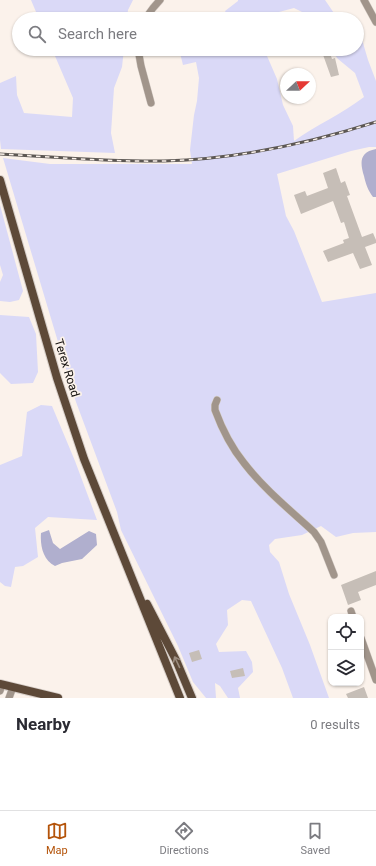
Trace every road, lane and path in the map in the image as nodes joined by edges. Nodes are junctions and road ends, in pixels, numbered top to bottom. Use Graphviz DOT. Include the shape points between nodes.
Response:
graph roads {
  1 [pos="160,0"];
  2 [pos="364,0"];
  3 [pos="150,12"];
  4 [pos="376,22"];
  5 [pos="139,56"];
  6 [pos="151,103"];
  7 [pos="0,180"];
  8 [pos="217,400"];
  9 [pos="124,558"];
  10 [pos="334,575"];
  11 [pos="364,646"];
  12 [pos="376,680"];
  13 [pos="1,686"];
  14 [pos="13,687"];
  15 [pos="9,698"];
  16 [pos="58,698"];
  17 [pos="180,698"];
  18 [pos="192,698"];
  1 -- 3 [label="street"];
  2 -- 4 [label="street"];
  5 -- 6 [label="street"];
  7 -- 9 [label="main road, Terex Road" via="61,391 84,459"];
  8 -- 10 [label="street" via="214,410 243,462 261,483 314,532 321,542"];
  9 -- 17 [label="main road, Terex Road"];
  18 -- 9 [label="main road, Terex Road, one-way" via="176,660"];
  11 -- 12 [label="street"];
  13 -- 14 [label="main road"];
  14 -- 15 [label="street"];
  14 -- 16 [label="main road"];
}
